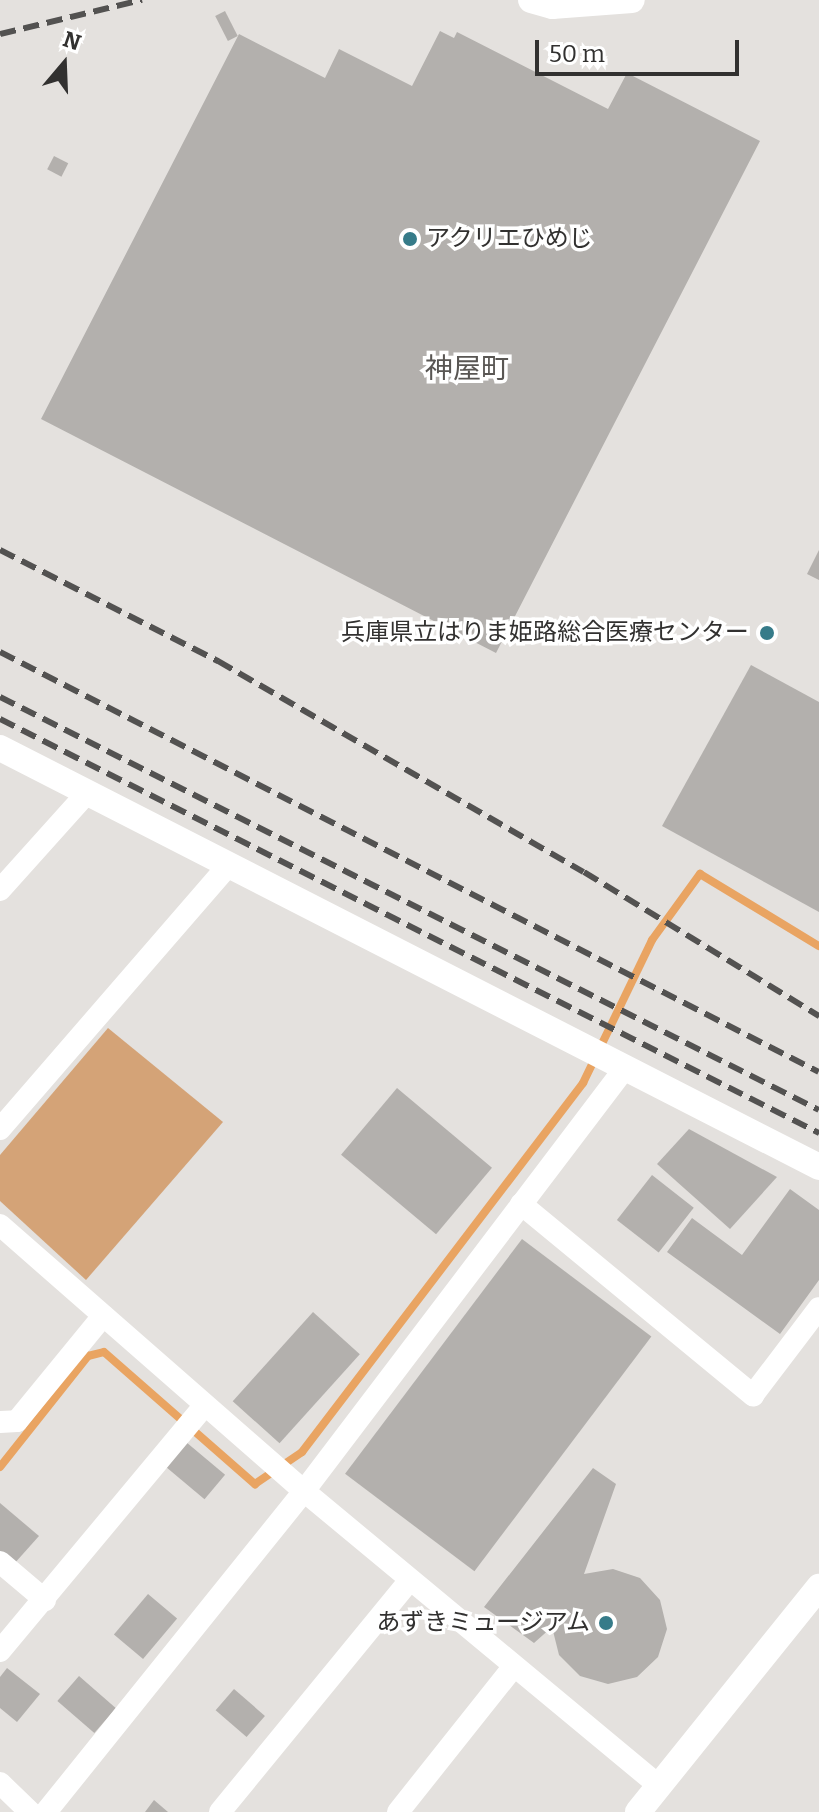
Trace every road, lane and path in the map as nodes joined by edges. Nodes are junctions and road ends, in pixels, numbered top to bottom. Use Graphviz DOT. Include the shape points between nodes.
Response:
graph roads {
  1 [pos="531,0"];
  2 [pos="632,0"];
  3 [pos="0,748"];
  4 [pos="88,792"];
  5 [pos="229,865"];
  6 [pos="0,890"];
  7 [pos="625,1068"];
  8 [pos="0,1129"];
  9 [pos="819,1167"];
  10 [pos="521,1204"];
  11 [pos="0,1225"];
  12 [pos="819,1308"];
  13 [pos="103,1316"];
  14 [pos="194,1419"];
  15 [pos="0,1422"];
  16 [pos="304,1491"];
  17 [pos="0,1562"];
  18 [pos="410,1580"];
  19 [pos="819,1587"];
  20 [pos="45,1600"];
  21 [pos="0,1651"];
  22 [pos="514,1666"];
  23 [pos="0,1783"];
  24 [pos="659,1786"];
  25 [pos="30,1812"];
  26 [pos="46,1812"];
  27 [pos="220,1812"];
  28 [pos="398,1812"];
  29 [pos="638,1812"];
  1 -- 2 [label="street" via="552,6"];
  3 -- 4 [label="street"];
  4 -- 5 [label="street"];
  4 -- 6 [label="street"];
  5 -- 7 [label="street"];
  5 -- 8 [label="street"];
  7 -- 9 [label="street"];
  7 -- 10 [label="street"];
  10 -- 12 [label="street" via="753,1395"];
  10 -- 16 [label="street"];
  11 -- 13 [label="street"];
  13 -- 14 [label="street"];
  13 -- 15 [label="street" via="17,1421"];
  14 -- 16 [label="street"];
  14 -- 20 [label="street"];
  16 -- 18 [label="street"];
  16 -- 26 [label="street"];
  17 -- 20 [label="street"];
  18 -- 22 [label="street"];
  18 -- 27 [label="street"];
  19 -- 24 [label="street"];
  20 -- 21 [label="street"];
  22 -- 24 [label="street"];
  22 -- 28 [label="street"];
  23 -- 25 [label="street"];
  24 -- 29 [label="street"];
}
